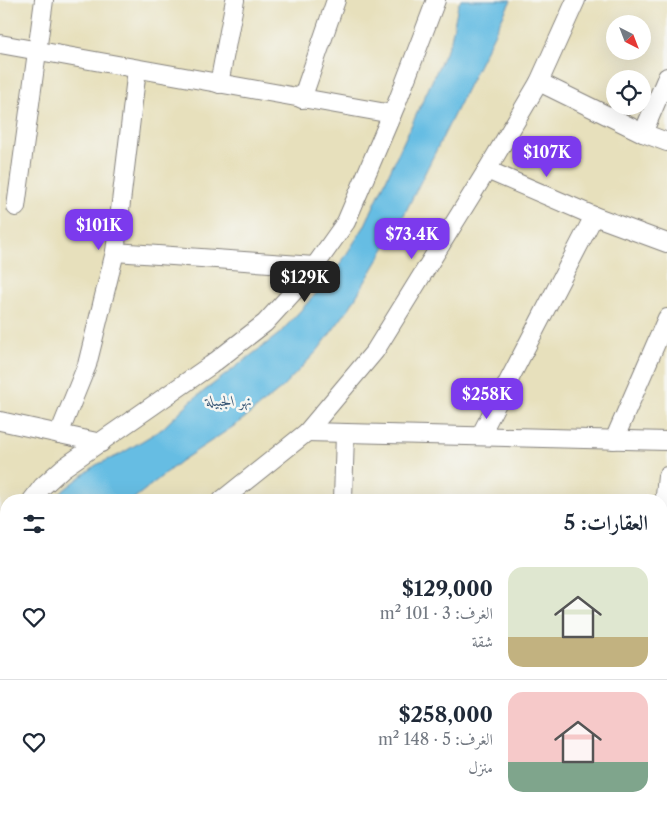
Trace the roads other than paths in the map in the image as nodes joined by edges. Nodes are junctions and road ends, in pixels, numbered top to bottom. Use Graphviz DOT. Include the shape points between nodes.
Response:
graph roads {
  1 [pos="44,0"];
  2 [pos="235,0"];
  3 [pos="336,0"];
  4 [pos="436,0"];
  5 [pos="576,0"];
  6 [pos="0,44"];
  7 [pos="37,51"];
  8 [pos="138,69"];
  9 [pos="667,77"];
  10 [pos="539,82"];
  11 [pos="219,84"];
  12 [pos="302,99"];
  13 [pos="392,114"];
  14 [pos="643,133"];
  15 [pos="667,142"];
  16 [pos="487,170"];
  17 [pos="16,207"];
  18 [pos="594,216"];
  19 [pos="667,243"];
  20 [pos="115,252"];
  21 [pos="314,266"];
  22 [pos="666,325"];
  23 [pos="0,421"];
  24 [pos="307,432"];
  25 [pos="345,433"];
  26 [pos="59,434"];
  27 [pos="480,436"];
  28 [pos="614,440"];
  29 [pos="667,441"];
  30 [pos="101,443"];
  31 [pos="667,476"];
  32 [pos="37,494"];
  33 [pos="230,494"];
  34 [pos="343,494"];
  35 [pos="665,494"];
  1 -- 7 [label="street"];
  2 -- 11 [label="street"];
  3 -- 12 [label="street"];
  4 -- 13 [label="street"];
  5 -- 10 [label="street"];
  6 -- 7 [label="street"];
  7 -- 8 [label="street"];
  7 -- 17 [label="street"];
  8 -- 11 [label="street"];
  8 -- 20 [label="street"];
  9 -- 14 [label="street"];
  10 -- 14 [label="street"];
  10 -- 16 [label="street"];
  11 -- 12 [label="street"];
  12 -- 13 [label="street"];
  13 -- 21 [label="street" via="346,222"];
  14 -- 15 [label="street"];
  16 -- 18 [label="street"];
  16 -- 24 [label="street" via="375,351"];
  18 -- 19 [label="street"];
  18 -- 27 [label="street"];
  20 -- 21 [label="street"];
  20 -- 26 [label="street" via="88,365"];
  21 -- 30 [label="street" via="265,323 212,365"];
  22 -- 28 [label="street"];
  23 -- 26 [label="street"];
  24 -- 25 [label="street"];
  24 -- 33 [label="street"];
  25 -- 27 [label="street"];
  25 -- 34 [label="street"];
  26 -- 30 [label="street"];
  27 -- 28 [label="street"];
  28 -- 29 [label="street"];
  30 -- 32 [label="street" via="63,468"];
  31 -- 35 [label="street"];
}
